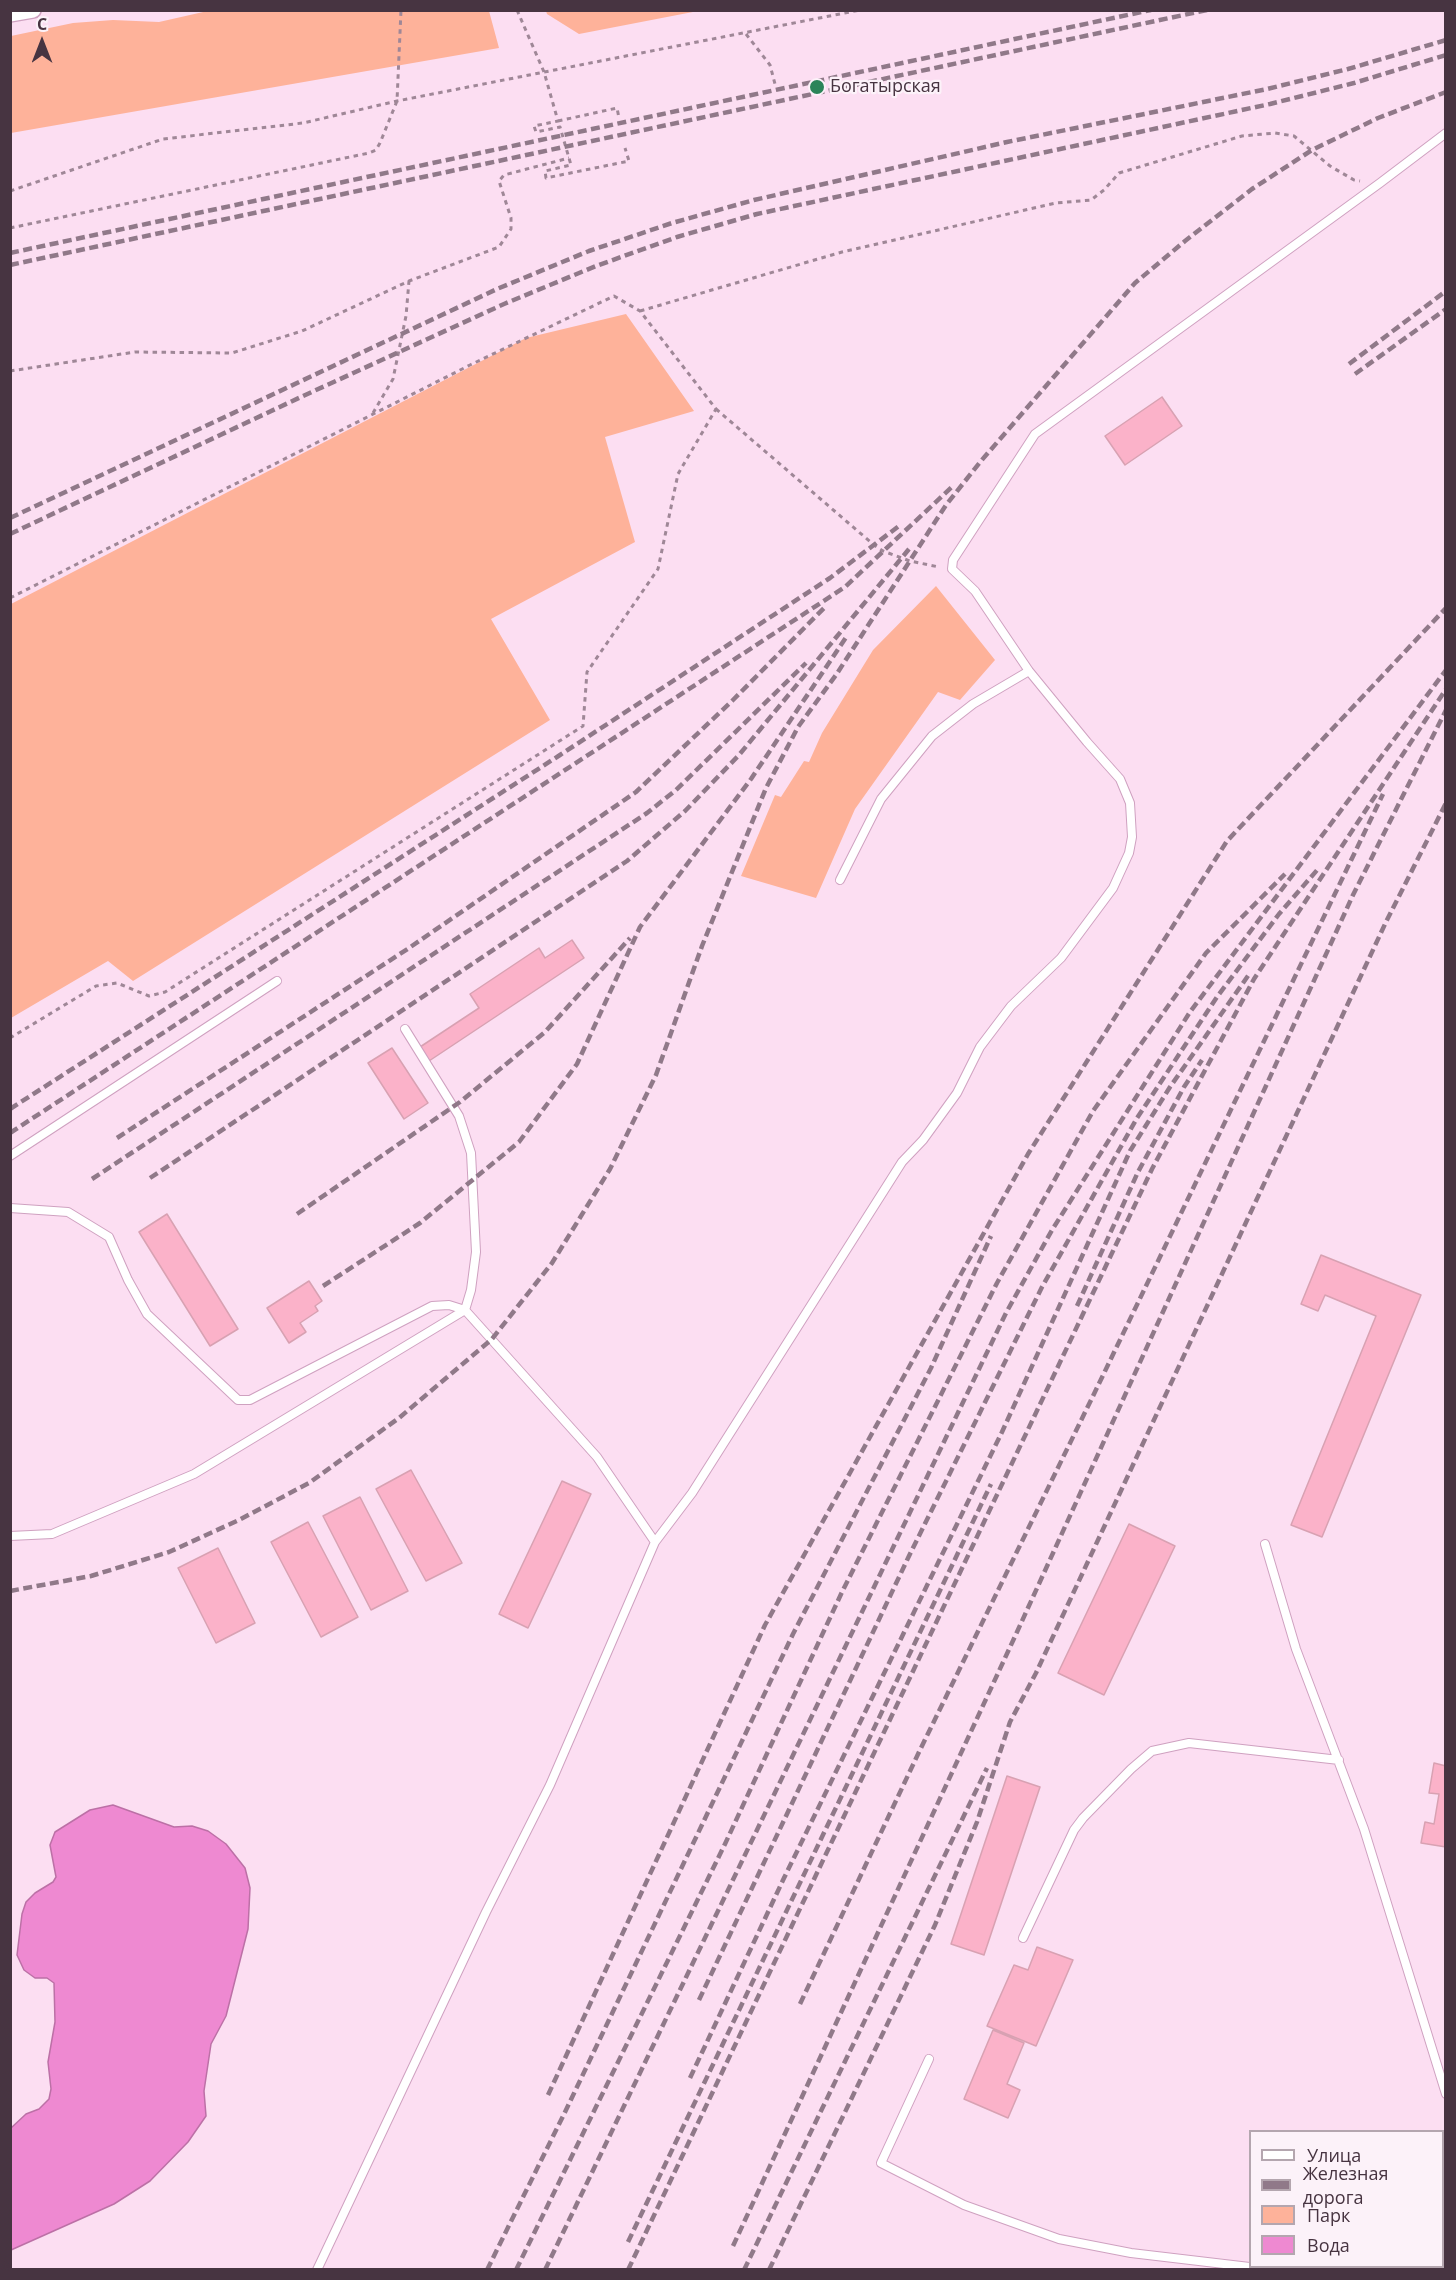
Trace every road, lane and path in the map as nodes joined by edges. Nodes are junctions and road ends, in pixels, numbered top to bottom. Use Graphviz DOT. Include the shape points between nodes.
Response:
graph roads {
  1 [pos="33,10"];
  2 [pos="401,10"];
  3 [pos="517,10"];
  4 [pos="860,10"];
  5 [pos="10,14"];
  6 [pos="746,34"];
  7 [pos="544,72"];
  8 [pos="775,84"];
  9 [pos="396,101"];
  10 [pos="620,118"];
  11 [pos="558,121"];
  12 [pos="1446,133"];
  13 [pos="625,148"];
  14 [pos="570,158"];
  15 [pos="1380,183"];
  16 [pos="10,191"];
  17 [pos="10,228"];
  18 [pos="409,281"];
  19 [pos="640,311"];
  20 [pos="10,371"];
  21 [pos="716,409"];
  22 [pos="372,415"];
  23 [pos="952,569"];
  24 [pos="10,598"];
  25 [pos="1029,671"];
  26 [pos="840,880"];
  27 [pos="277,981"];
  28 [pos="405,1029"];
  29 [pos="10,1038"];
  30 [pos="10,1156"];
  31 [pos="10,1208"];
  32 [pos="465,1310"];
  33 [pos="10,1536"];
  34 [pos="655,1542"];
  35 [pos="1265,1545"];
  36 [pos="1339,1760"];
  37 [pos="1023,1938"];
  38 [pos="929,2059"];
  39 [pos="1446,2094"];
  40 [pos="1249,2267"];
  41 [pos="1258,2268"];
  42 [pos="1395,2268"];
  43 [pos="317,2270"];
  44 [pos="1275,2270"];
  45 [pos="1380,2270"];
  1 -- 5 [label="street"];
  2 -- 9 [label="path"];
  3 -- 7 [label="path"];
  4 -- 6 [label="path"];
  6 -- 7 [label="path"];
  6 -- 8 [label="path" via="770,65"];
  7 -- 9 [label="path"];
  7 -- 11 [label="path"];
  9 -- 16 [label="path" via="303,123 164,139"];
  9 -- 17 [label="path" via="380,143 369,153"];
  10 -- 11 [label="path" via="617,108"];
  11 -- 14 [label="path" via="534,126 536,132 560,127"];
  12 -- 15 [label="lane"];
  13 -- 14 [label="path" via="629,161 546,178 545,171 571,165"];
  14 -- 18 [label="path" via="504,175 499,181 511,218 511,229 499,247"];
  15 -- 19 [label="path" via="1354,180 1294,136 1242,136 1119,172 1091,200 1056,203 842,252"];
  15 -- 23 [label="lane" via="1035,434 953,560"];
  18 -- 20 [label="path" via="302,331 232,353 135,352"];
  18 -- 22 [label="path" via="393,379"];
  19 -- 21 [label="path"];
  19 -- 22 [label="path" via="614,296"];
  21 -- 23 [label="path" via="883,551"];
  21 -- 29 [label="path" via="678,474 658,569 587,672 583,726 165,992 148,996 117,983 96,986"];
  22 -- 24 [label="path"];
  23 -- 25 [label="lane" via="975,591"];
  25 -- 26 [label="lane" via="974,704 932,736 881,799"];
  25 -- 34 [label="lane" via="1120,778 1130,803 1130,853 1113,888 1061,958 1011,1006 980,1047 957,1093 902,1162 692,1493"];
  27 -- 30 [label="lane"];
  28 -- 32 [label="lane" via="459,1116 471,1153 476,1252"];
  31 -- 32 [label="lane" via="68,1212 109,1237 147,1314 238,1400 250,1400 432,1306"];
  32 -- 33 [label="lane" via="194,1474 52,1534"];
  32 -- 34 [label="lane" via="597,1457"];
  34 -- 43 [label="lane" via="550,1785"];
  35 -- 36 [label="lane" via="1296,1649"];
  36 -- 37 [label="lane" via="1189,1743 1152,1751 1074,1830"];
  36 -- 39 [label="lane"];
  38 -- 40 [label="lane" via="881,2163 964,2205 1059,2239 1131,2253"];
  41 -- 44 [label="lane"];
  42 -- 45 [label="lane"];
}
